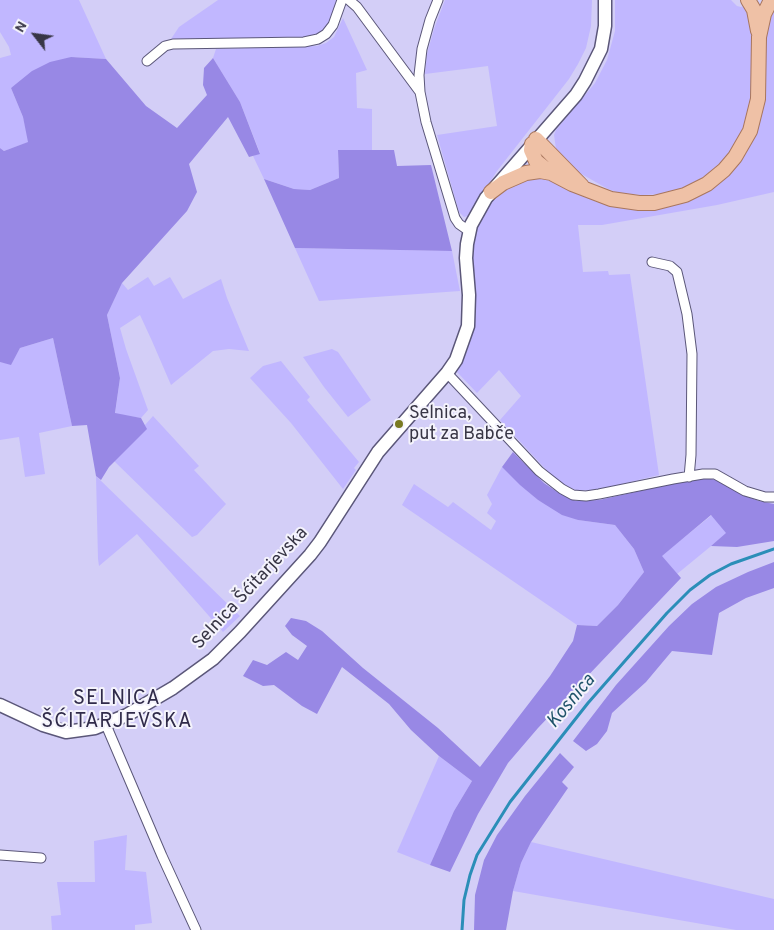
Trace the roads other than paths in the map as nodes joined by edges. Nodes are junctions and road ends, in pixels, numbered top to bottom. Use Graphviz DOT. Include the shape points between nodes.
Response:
graph roads {
  1 [pos="342,0"];
  2 [pos="349,0"];
  3 [pos="438,0"];
  4 [pos="605,0"];
  5 [pos="748,0"];
  6 [pos="771,0"];
  7 [pos="759,37"];
  8 [pos="147,61"];
  9 [pos="420,92"];
  10 [pos="534,142"];
  11 [pos="551,173"];
  12 [pos="584,188"];
  13 [pos="491,192"];
  14 [pos="469,231"];
  15 [pos="652,262"];
  16 [pos="447,373"];
  17 [pos="689,477"];
  18 [pos="774,497"];
  19 [pos="0,706"];
  20 [pos="106,725"];
  21 [pos="0,855"];
  22 [pos="42,858"];
  23 [pos="196,930"];
  1 -- 8 [label="street" via="333,25 318,39 304,42 173,44 165,46"];
  2 -- 9 [label="street"];
  3 -- 9 [label="street" via="422,49"];
  4 -- 10 [label="street, Selnica Šćitarjevska" via="601,50 576,95"];
  5 -- 7 [label="main road" via="754,10"];
  6 -- 7 [label="main road"];
  7 -- 12 [label="main road" via="758,99 753,121 735,157 717,176 685,195 654,203 610,199"];
  9 -- 14 [label="street" via="455,218"];
  10 -- 11 [label="main road" via="531,150 536,161"];
  10 -- 12 [label="main road"];
  10 -- 13 [label="street, Selnica Šćitarjevska"];
  11 -- 12 [label="main road"];
  11 -- 13 [label="main road" via="526,173"];
  13 -- 14 [label="street, Selnica Šćitarjevska"];
  14 -- 16 [label="street, Selnica Šćitarjevska" via="466,258 468,326 456,360"];
  15 -- 17 [label="street" via="670,266 677,272 686,314 692,354"];
  16 -- 17 [label="street" via="539,471 573,494 599,494"];
  16 -- 20 [label="street, Selnica Šćitarjevska" via="378,452 310,555 240,632 192,675"];
  17 -- 18 [label="street" via="715,474 745,491"];
  19 -- 20 [label="street, Selnica Šćitarjevska" via="66,732"];
  20 -- 23 [label="street"];
  21 -- 22 [label="street"];
}
